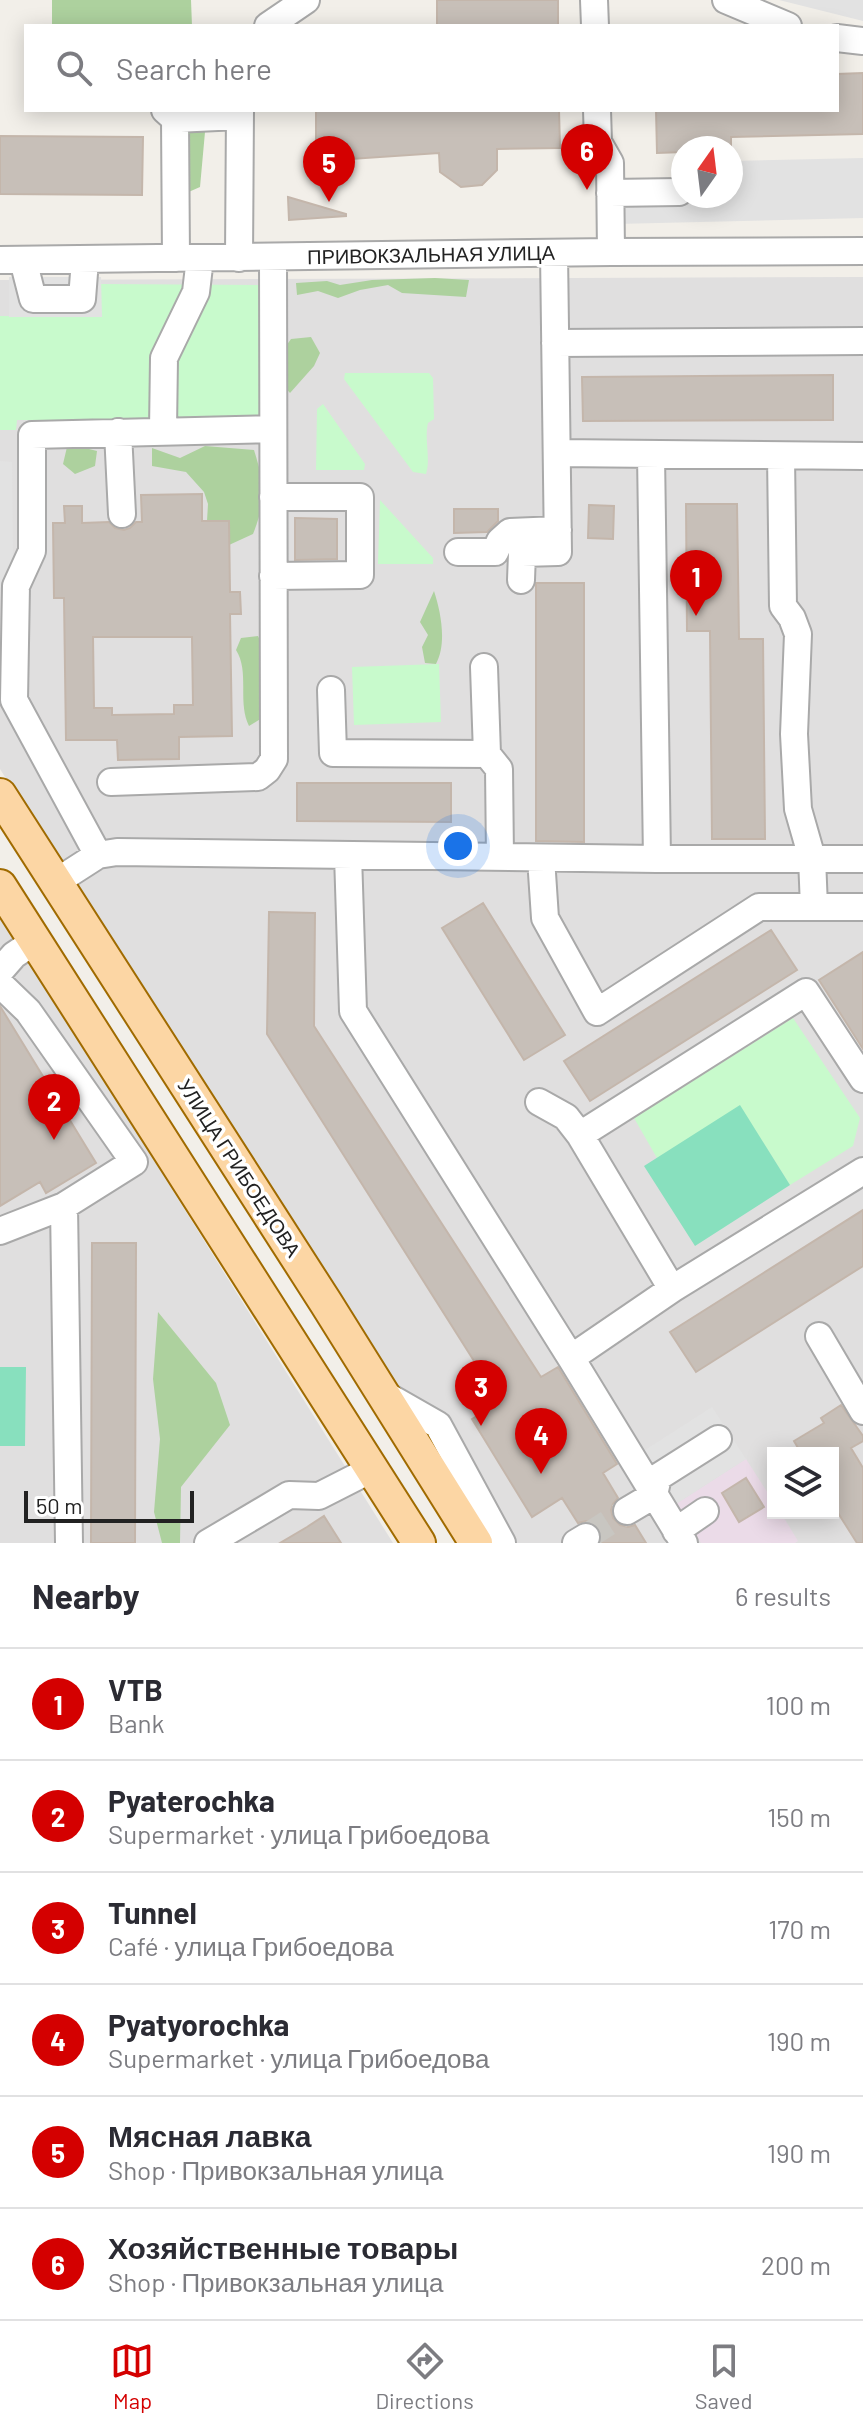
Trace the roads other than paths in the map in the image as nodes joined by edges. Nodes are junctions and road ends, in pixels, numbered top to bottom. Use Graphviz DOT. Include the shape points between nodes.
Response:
graph roads {
  1 [pos="306,0"];
  2 [pos="594,0"];
  3 [pos="726,0"];
  4 [pos="271,24"];
  5 [pos="595,24"];
  6 [pos="783,24"];
  7 [pos="839,38"];
  8 [pos="863,41"];
  9 [pos="597,112"];
  10 [pos="240,113"];
  11 [pos="170,114"];
  12 [pos="671,192"];
  13 [pos="610,193"];
  14 [pos="863,251"];
  15 [pos="611,252"];
  16 [pos="554,253"];
  17 [pos="273,257"];
  18 [pos="188,258"];
  19 [pos="239,258"];
  20 [pos="12,260"];
  21 [pos="85,260"];
  22 [pos="863,341"];
  23 [pos="555,343"];
  24 [pos="273,429"];
  25 [pos="163,430"];
  26 [pos="118,432"];
  27 [pos="557,453"];
  28 [pos="651,455"];
  29 [pos="781,456"];
  30 [pos="863,456"];
  31 [pos="273,497"];
  32 [pos="122,514"];
  33 [pos="558,530"];
  34 [pos="458,552"];
  35 [pos="273,576"];
  36 [pos="521,580"];
  37 [pos="484,667"];
  38 [pos="331,690"];
  39 [pos="487,754"];
  40 [pos="111,782"];
  41 [pos="0,795"];
  42 [pos="98,855"];
  43 [pos="348,855"];
  44 [pos="500,857"];
  45 [pos="541,858"];
  46 [pos="812,858"];
  47 [pos="657,859"];
  48 [pos="863,859"];
  49 [pos="56,882"];
  50 [pos="0,886"];
  51 [pos="814,907"];
  52 [pos="863,907"];
  53 [pos="35,941"];
  54 [pos="0,971"];
  55 [pos="0,984"];
  56 [pos="863,1079"];
  57 [pos="539,1102"];
  58 [pos="580,1135"];
  59 [pos="168,1146"];
  60 [pos="134,1162"];
  61 [pos="863,1171"];
  62 [pos="64,1206"];
  63 [pos="0,1231"];
  64 [pos="672,1289"];
  65 [pos="819,1336"];
  66 [pos="571,1358"];
  67 [pos="382,1393"];
  68 [pos="863,1411"];
  69 [pos="718,1439"];
  70 [pos="372,1469"];
  71 [pos="654,1495"];
  72 [pos="627,1511"];
  73 [pos="705,1511"];
  74 [pos="680,1537"];
  75 [pos="69,1543"];
  76 [pos="208,1543"];
  77 [pos="419,1543"];
  78 [pos="476,1543"];
  79 [pos="502,1543"];
  1 -- 4 [label="street"];
  2 -- 5 [label="street"];
  3 -- 6 [label="street"];
  7 -- 8 [label="street"];
  9 -- 13 [label="street" via="598,142 610,163"];
  10 -- 11 [label="street"];
  10 -- 19 [label="street"];
  11 -- 18 [label="street"];
  12 -- 13 [label="street"];
  13 -- 15 [label="street"];
  14 -- 15 [label="street, ПРИВОКЗАЛЬНАЯ УЛИЦА"];
  15 -- 16 [label="street, ПРИВОКЗАЛЬНАЯ УЛИЦА"];
  16 -- 17 [label="street, ПРИВОКЗАЛЬНАЯ УЛИЦА"];
  16 -- 23 [label="street"];
  17 -- 19 [label="street, ПРИВОКЗАЛЬНАЯ УЛИЦА"];
  17 -- 24 [label="street"];
  18 -- 19 [label="street, ПРИВОКЗАЛЬНАЯ УЛИЦА"];
  18 -- 21 [label="street, ПРИВОКЗАЛЬНАЯ УЛИЦА"];
  18 -- 25 [label="street" via="196,292 164,358"];
  20 -- 21 [label="street, ПРИВОКЗАЛЬНАЯ УЛИЦА"];
  20 -- 21 [label="street" via="33,299 82,299"];
  22 -- 23 [label="street"];
  23 -- 27 [label="street"];
  24 -- 25 [label="street"];
  24 -- 31 [label="street"];
  25 -- 26 [label="street"];
  26 -- 32 [label="street"];
  26 -- 42 [label="street" via="32,435 32,551 16,586 14,700"];
  27 -- 28 [label="street"];
  27 -- 33 [label="street"];
  28 -- 29 [label="street"];
  28 -- 47 [label="street"];
  29 -- 30 [label="street"];
  29 -- 46 [label="street" via="783,606 798,634 798,809"];
  31 -- 35 [label="street"];
  31 -- 35 [label="street" via="360,497 360,575"];
  33 -- 34 [label="street" via="510,532 495,552"];
  33 -- 36 [label="street" via="558,552 522,553"];
  35 -- 40 [label="street" via="274,759 267,770 258,777 235,779"];
  37 -- 39 [label="street"];
  38 -- 39 [label="street" via="333,753"];
  39 -- 44 [label="street" via="499,769"];
  41 -- 49 [label="main road, УЛИЦА ГРИБОЕДОВА"];
  42 -- 43 [label="street"];
  42 -- 49 [label="street"];
  43 -- 44 [label="street"];
  43 -- 66 [label="street" via="353,1011"];
  44 -- 45 [label="street"];
  45 -- 47 [label="street"];
  45 -- 51 [label="street" via="545,918 597,1012 759,907"];
  46 -- 47 [label="street"];
  46 -- 48 [label="street"];
  46 -- 51 [label="street"];
  49 -- 67 [label="main road, УЛИЦА ГРИБОЕДОВА"];
  50 -- 53 [label="main road"];
  51 -- 52 [label="street"];
  53 -- 54 [label="street"];
  53 -- 59 [label="main road"];
  55 -- 60 [label="street" via="28,1011"];
  56 -- 58 [label="street" via="806,992"];
  57 -- 58 [label="street" via="566,1117"];
  58 -- 64 [label="street"];
  59 -- 60 [label="street"];
  59 -- 70 [label="main road"];
  60 -- 62 [label="street"];
  61 -- 64 [label="street"];
  62 -- 63 [label="street"];
  62 -- 75 [label="street"];
  64 -- 66 [label="street"];
  65 -- 68 [label="street"];
  66 -- 71 [label="street"];
  67 -- 78 [label="main road, УЛИЦА ГРИБОЕДОВА"];
  67 -- 79 [label="street" via="438,1425"];
  69 -- 71 [label="street" via="658,1477"];
  70 -- 76 [label="street" via="319,1496 289,1495"];
  70 -- 77 [label="main road"];
  71 -- 72 [label="street"];
  71 -- 74 [label="street"];
  73 -- 74 [label="street"];
}
